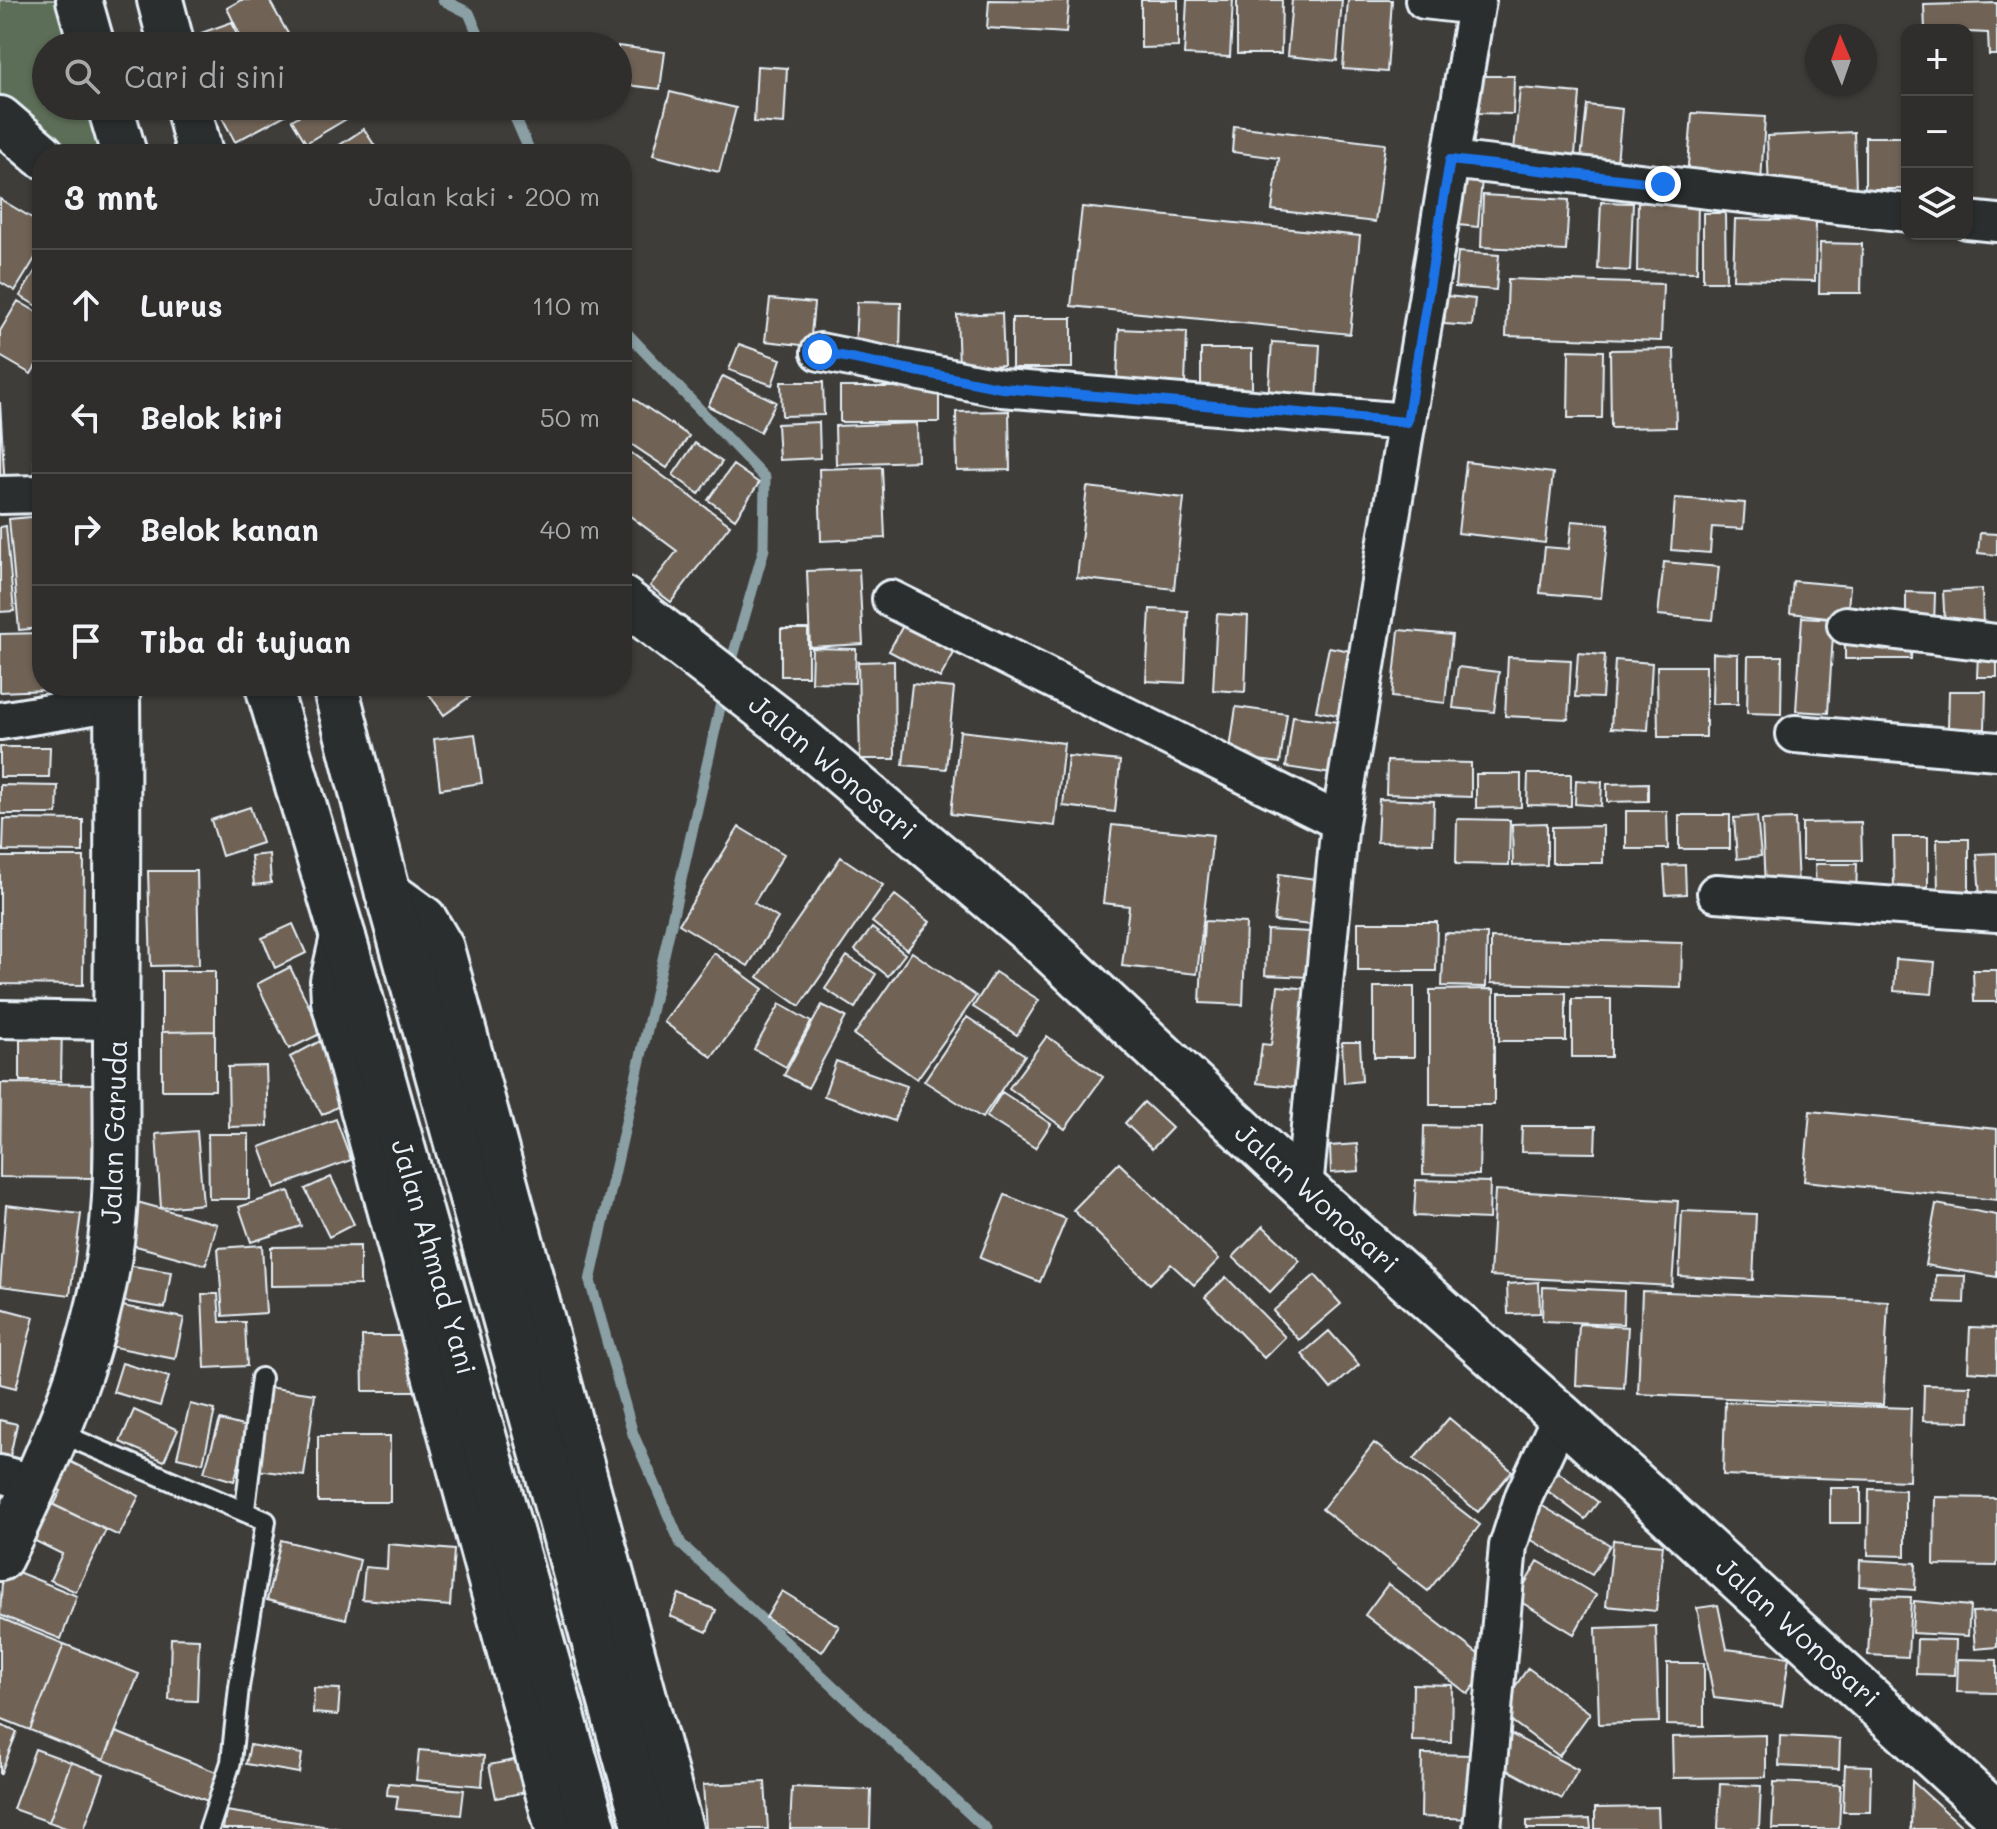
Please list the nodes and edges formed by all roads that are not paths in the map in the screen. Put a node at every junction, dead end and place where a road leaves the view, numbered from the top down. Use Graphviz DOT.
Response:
graph roads {
  1 [pos="79,0"];
  2 [pos="160,0"];
  3 [pos="1424,0"];
  4 [pos="1476,3"];
  5 [pos="88,32"];
  6 [pos="168,32"];
  7 [pos="0,119"];
  8 [pos="114,120"];
  9 [pos="192,120"];
  10 [pos="121,144"];
  11 [pos="198,144"];
  12 [pos="32,146"];
  13 [pos="1450,160"];
  14 [pos="1901,212"];
  15 [pos="1973,221"];
  16 [pos="1997,223"];
  17 [pos="820,352"];
  18 [pos="1407,422"];
  19 [pos="32,494"];
  20 [pos="0,495"];
  21 [pos="891,599"];
  22 [pos="638,612"];
  23 [pos="1846,625"];
  24 [pos="1997,643"];
  25 [pos="108,696"];
  26 [pos="117,696"];
  27 [pos="271,696"];
  28 [pos="337,696"];
  29 [pos="357,696"];
  30 [pos="0,721"];
  31 [pos="1795,734"];
  32 [pos="349,743"];
  33 [pos="1997,751"];
  34 [pos="1340,822"];
  35 [pos="388,893"];
  36 [pos="1716,893"];
  37 [pos="1997,913"];
  38 [pos="343,937"];
  39 [pos="0,1019"];
  40 [pos="116,1021"];
  41 [pos="1304,1188"];
  42 [pos="261,1378"];
  43 [pos="1561,1416"];
  44 [pos="56,1432"];
  45 [pos="18,1479"];
  46 [pos="245,1509"];
  47 [pos="0,1558"];
  48 [pos="1997,1815"];
  49 [pos="209,1829"];
  50 [pos="558,1829"];
  51 [pos="594,1829"];
  52 [pos="646,1829"];
  53 [pos="680,1829"];
  54 [pos="1482,1829"];
  1 -- 5 [label="main road"];
  2 -- 6 [label="main road"];
  3 -- 4 [label="street"];
  4 -- 13 [label="street"];
  7 -- 12 [label="main road"];
  8 -- 10 [label="main road"];
  9 -- 11 [label="main road"];
  13 -- 14 [label="street"];
  13 -- 18 [label="street"];
  15 -- 16 [label="street"];
  17 -- 18 [label="street"];
  18 -- 34 [label="street"];
  19 -- 20 [label="street"];
  21 -- 34 [label="street"];
  22 -- 41 [label="main road, Jalan Wonosari"];
  23 -- 24 [label="street"];
  25 -- 30 [label="street"];
  26 -- 40 [label="main road, Jalan Garuda"];
  27 -- 38 [label="main road, Jalan Ahmad Yani"];
  28 -- 32 [label="main road, Jalan Ahmad Yani"];
  29 -- 32 [label="main road"];
  31 -- 33 [label="street"];
  32 -- 35 [label="main road, Jalan Ahmad Yani"];
  34 -- 41 [label="street"];
  35 -- 52 [label="main road, Jalan Ahmad Yani"];
  35 -- 53 [label="main road"];
  36 -- 37 [label="street"];
  38 -- 50 [label="main road"];
  38 -- 51 [label="main road, Jalan Ahmad Yani"];
  39 -- 40 [label="street"];
  40 -- 44 [label="main road, Jalan Garuda"];
  41 -- 43 [label="main road, Jalan Wonosari"];
  42 -- 46 [label="lane"];
  43 -- 48 [label="main road, Jalan Wonosari"];
  43 -- 54 [label="street"];
  44 -- 45 [label="main road, Jalan Garuda"];
  44 -- 46 [label="lane"];
  45 -- 47 [label="main road, Jalan Garuda"];
  46 -- 49 [label="lane"];
}
